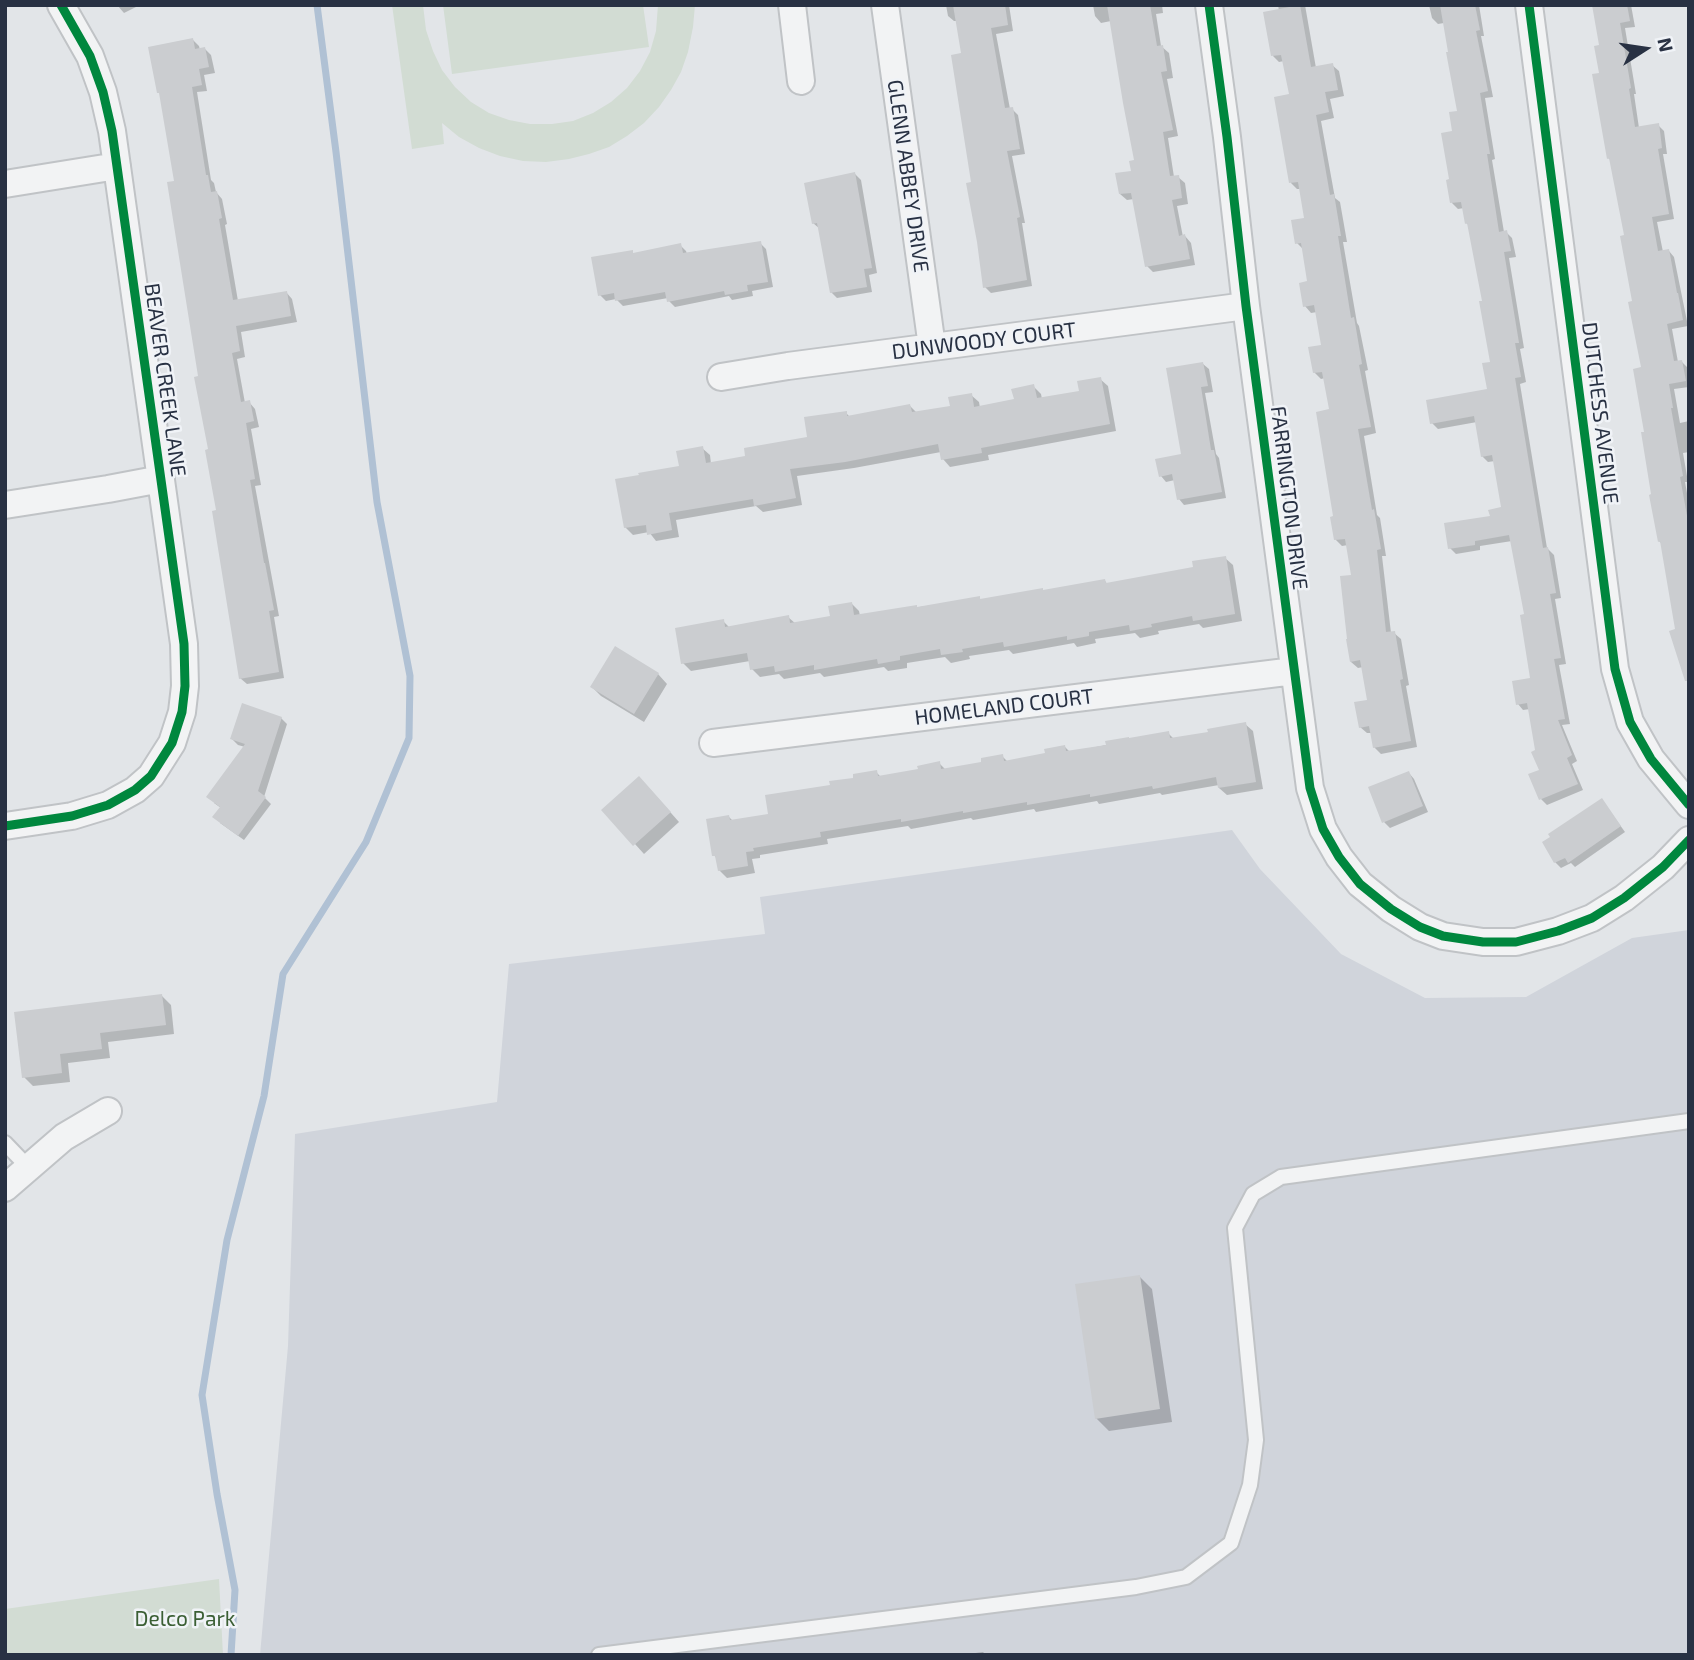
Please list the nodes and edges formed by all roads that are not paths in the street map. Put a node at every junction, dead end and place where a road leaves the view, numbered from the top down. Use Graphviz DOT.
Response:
graph roads {
  1 [pos="61,5"];
  2 [pos="792,5"];
  3 [pos="886,5"];
  4 [pos="1209,5"];
  5 [pos="1529,5"];
  6 [pos="801,81"];
  7 [pos="117,166"];
  8 [pos="5,184"];
  9 [pos="1247,306"];
  10 [pos="932,348"];
  11 [pos="721,377"];
  12 [pos="161,479"];
  13 [pos="5,505"];
  14 [pos="1294,671"];
  15 [pos="713,743"];
  16 [pos="1689,805"];
  17 [pos="5,825"];
  18 [pos="1689,840"];
  19 [pos="108,1111"];
  20 [pos="1689,1121"];
  21 [pos="5,1143"];
  22 [pos="28,1167"];
  23 [pos="5,1188"];
  24 [pos="599,1655"];
  1 -- 7 [label="street, BEAVER CREEK LANE"];
  2 -- 6 [label="street"];
  3 -- 10 [label="street, GLENN ABBEY DRIVE"];
  4 -- 9 [label="street, FARRINGTON DRIVE"];
  5 -- 16 [label="street, DUTCHESS AVENUE"];
  7 -- 8 [label="street"];
  7 -- 12 [label="street, BEAVER CREEK LANE"];
  9 -- 10 [label="street, DUNWOODY COURT"];
  9 -- 14 [label="street, FARRINGTON DRIVE"];
  10 -- 11 [label="street, DUNWOODY COURT"];
  12 -- 13 [label="street"];
  12 -- 17 [label="street, BEAVER CREEK LANE"];
  14 -- 15 [label="street, HOMELAND COURT"];
  14 -- 18 [label="street, FARRINGTON DRIVE"];
  19 -- 22 [label="street"];
  20 -- 24 [label="lane"];
  21 -- 22 [label="lane"];
  22 -- 23 [label="street"];
}
